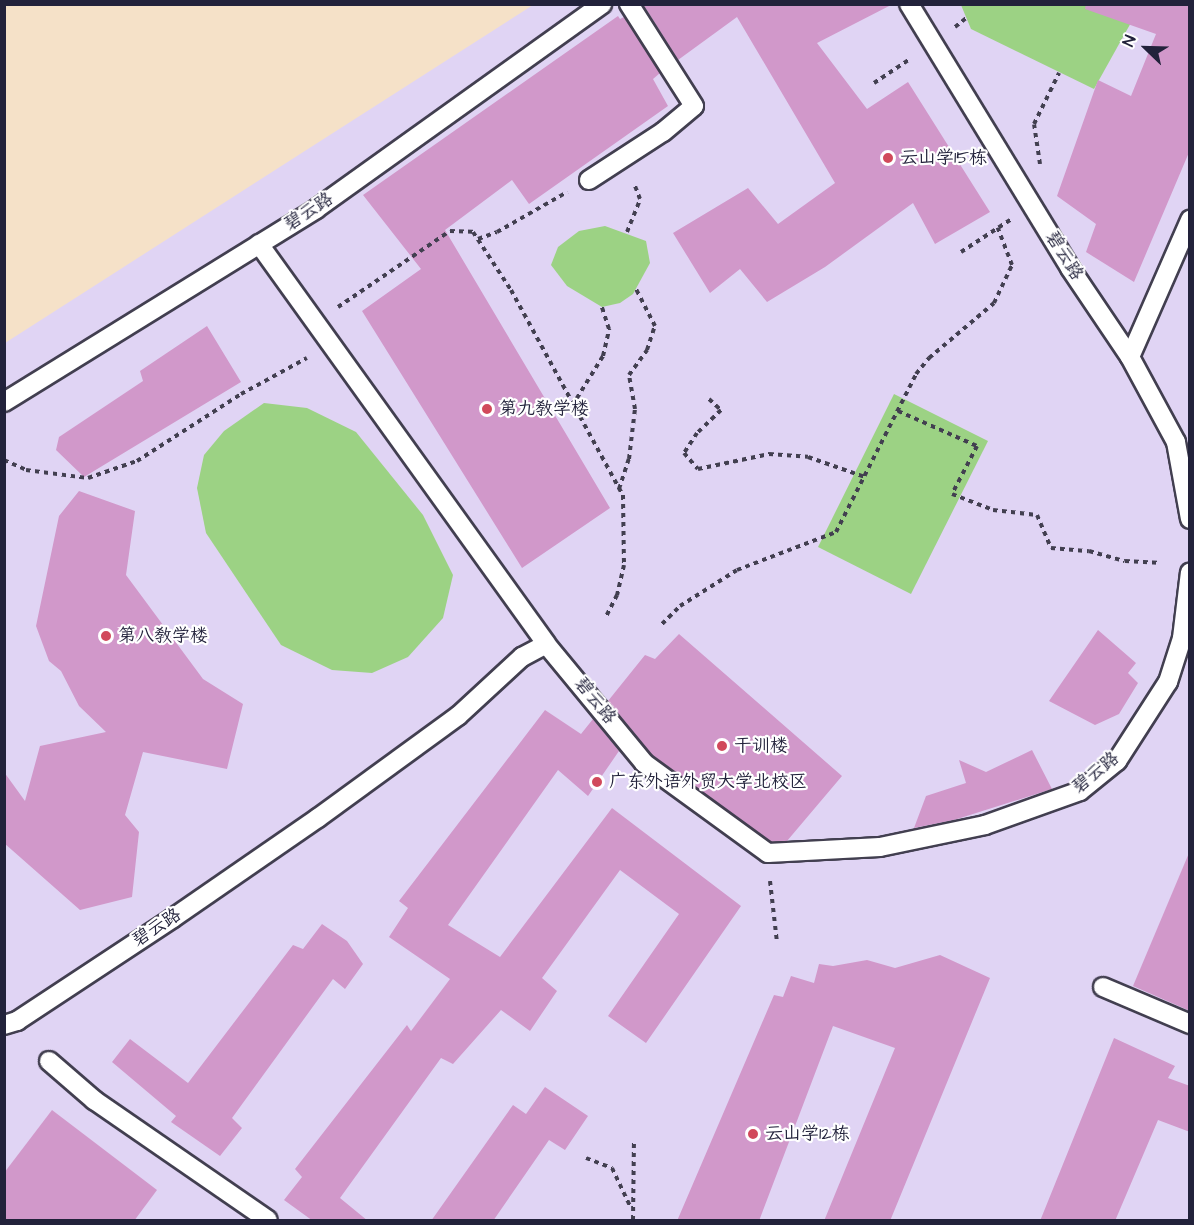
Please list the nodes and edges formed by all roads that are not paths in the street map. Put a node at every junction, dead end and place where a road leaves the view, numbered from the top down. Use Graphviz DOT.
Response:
graph roads {
  1 [pos="602,4"];
  2 [pos="629,4"];
  3 [pos="909,4"];
  4 [pos="589,180"];
  5 [pos="1190,220"];
  6 [pos="259,244"];
  7 [pos="1130,357"];
  8 [pos="4,402"];
  9 [pos="1190,519"];
  10 [pos="1190,572"];
  11 [pos="1186,640"];
  12 [pos="546,644"];
  13 [pos="1103,987"];
  14 [pos="1190,1024"];
  15 [pos="4,1025"];
  16 [pos="49,1061"];
  17 [pos="268,1221"];
  1 -- 6 [label="lane, 碧云路"];
  2 -- 4 [label="lane"];
  3 -- 7 [label="lane, 碧云路"];
  5 -- 7 [label="lane"];
  6 -- 8 [label="lane, 碧云路"];
  6 -- 12 [label="lane"];
  7 -- 9 [label="lane, 碧云路"];
  10 -- 11 [label="lane, 碧云路"];
  11 -- 12 [label="lane, 碧云路"];
  12 -- 15 [label="lane, 碧云路"];
  13 -- 14 [label="lane"];
  16 -- 17 [label="lane"];
}
